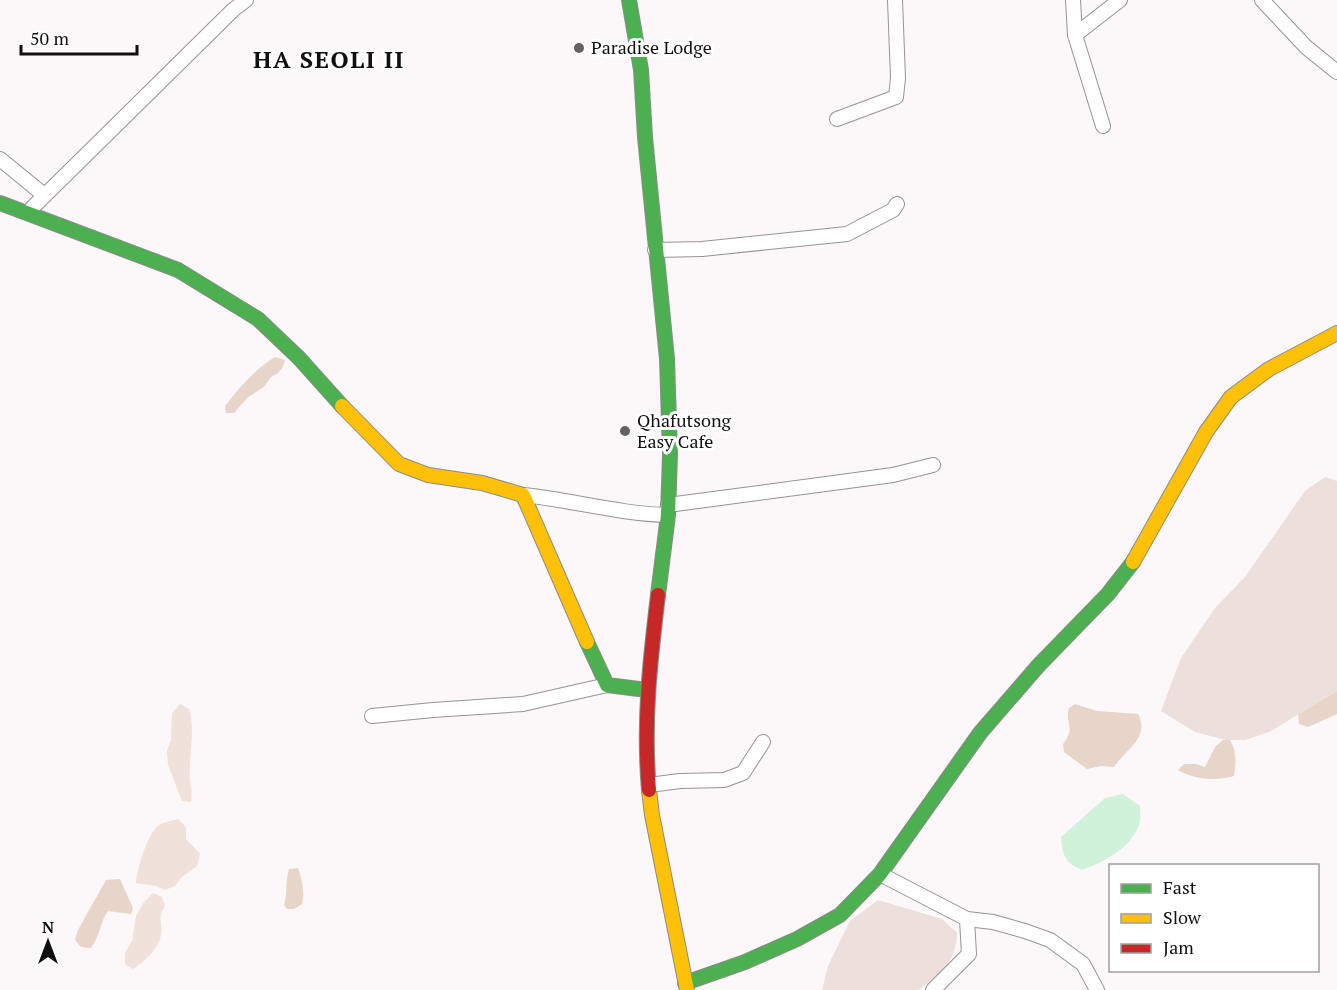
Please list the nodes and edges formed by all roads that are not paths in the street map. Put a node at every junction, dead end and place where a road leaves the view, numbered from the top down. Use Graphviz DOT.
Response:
graph roads {
  1 [pos="246,0"];
  2 [pos="629,0"];
  3 [pos="895,0"];
  4 [pos="1073,0"];
  5 [pos="1120,0"];
  6 [pos="1262,0"];
  7 [pos="228,5"];
  8 [pos="1075,35"];
  9 [pos="1337,72"];
  10 [pos="837,119"];
  11 [pos="1103,126"];
  12 [pos="0,159"];
  13 [pos="44,195"];
  14 [pos="0,203"];
  15 [pos="897,204"];
  16 [pos="28,212"];
  17 [pos="655,250"];
  18 [pos="1337,333"];
  19 [pos="933,465"];
  20 [pos="523,495"];
  21 [pos="668,510"];
  22 [pos="608,685"];
  23 [pos="647,690"];
  24 [pos="372,716"];
  25 [pos="763,742"];
  26 [pos="649,785"];
  27 [pos="880,874"];
  28 [pos="967,919"];
  29 [pos="686,986"];
  30 [pos="933,990"];
  31 [pos="1097,990"];
  1 -- 7 [label="street"];
  2 -- 17 [label="street"];
  3 -- 10 [label="street"];
  4 -- 8 [label="street"];
  5 -- 8 [label="street"];
  6 -- 9 [label="street"];
  7 -- 13 [label="street"];
  8 -- 11 [label="street"];
  12 -- 13 [label="street"];
  13 -- 16 [label="street"];
  14 -- 16 [label="street"];
  15 -- 17 [label="street"];
  16 -- 20 [label="street"];
  17 -- 21 [label="street"];
  18 -- 27 [label="street"];
  19 -- 21 [label="street"];
  20 -- 21 [label="street"];
  20 -- 22 [label="street"];
  21 -- 23 [label="street"];
  22 -- 23 [label="street"];
  22 -- 24 [label="street"];
  23 -- 26 [label="street"];
  25 -- 26 [label="street"];
  26 -- 29 [label="street"];
  27 -- 28 [label="street"];
  27 -- 29 [label="street"];
  28 -- 30 [label="street"];
  28 -- 31 [label="street"];
}
